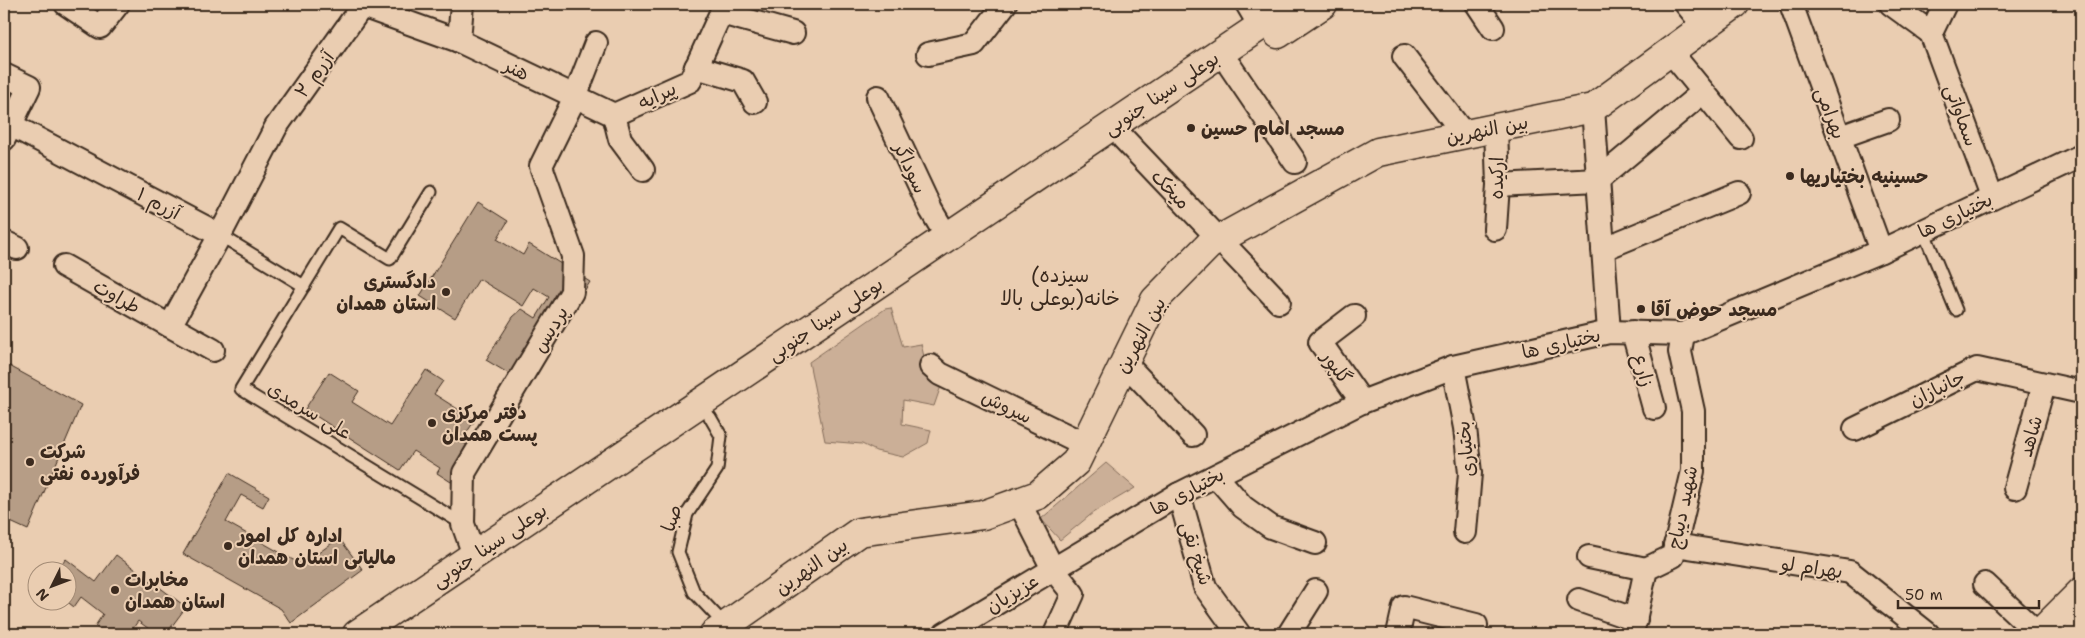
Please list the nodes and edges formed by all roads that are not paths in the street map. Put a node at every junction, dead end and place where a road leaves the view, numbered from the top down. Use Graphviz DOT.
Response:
graph roads {
  1 [pos="66,4"];
  2 [pos="118,4"];
  3 [pos="462,4"];
  4 [pos="1005,4"];
  5 [pos="1293,4"];
  6 [pos="1323,4"];
  7 [pos="1477,4"];
  8 [pos="1686,4"];
  9 [pos="1735,4"];
  10 [pos="1791,4"];
  11 [pos="1891,4"];
  12 [pos="1945,4"];
  13 [pos="723,8"];
  14 [pos="1253,15"];
  15 [pos="1704,26"];
  16 [pos="1493,28"];
  17 [pos="793,33"];
  18 [pos="1932,33"];
  19 [pos="459,41"];
  20 [pos="596,42"];
  21 [pos="1670,52"];
  22 [pos="928,54"];
  23 [pos="1404,56"];
  24 [pos="1230,66"];
  25 [pos="696,67"];
  26 [pos="4,75"];
  27 [pos="1703,92"];
  28 [pos="878,97"];
  29 [pos="575,98"];
  30 [pos="755,102"];
  31 [pos="1593,108"];
  32 [pos="614,115"];
  33 [pos="1888,120"];
  34 [pos="1496,128"];
  35 [pos="7,132"];
  36 [pos="1464,134"];
  37 [pos="1840,137"];
  38 [pos="1123,138"];
  39 [pos="1741,138"];
  40 [pos="2081,156"];
  41 [pos="1295,162"];
  42 [pos="643,170"];
  43 [pos="1598,180"];
  44 [pos="1498,185"];
  45 [pos="431,192"];
  46 [pos="1739,193"];
  47 [pos="1992,197"];
  48 [pos="1494,229"];
  49 [pos="1924,230"];
  50 [pos="220,235"];
  51 [pos="947,237"];
  52 [pos="1220,239"];
  53 [pos="1603,249"];
  54 [pos="1881,251"];
  55 [pos="64,266"];
  56 [pos="304,286"];
  57 [pos="1279,302"];
  58 [pos="1956,310"];
  59 [pos="1354,316"];
  60 [pos="170,326"];
  61 [pos="1609,332"];
  62 [pos="1633,332"];
  63 [pos="1683,334"];
  64 [pos="213,350"];
  65 [pos="1124,362"];
  66 [pos="931,366"];
  67 [pos="1453,367"];
  68 [pos="2044,384"];
  69 [pos="2081,392"];
  70 [pos="1362,402"];
  71 [pos="1654,408"];
  72 [pos="710,417"];
  73 [pos="1855,429"];
  74 [pos="1193,435"];
  75 [pos="1084,444"];
  76 [pos="1216,476"];
  77 [pos="2015,488"];
  78 [pos="1179,494"];
  79 [pos="1019,502"];
  80 [pos="463,524"];
  81 [pos="1465,532"];
  82 [pos="1315,543"];
  83 [pos="1675,545"];
  84 [pos="474,555"];
  85 [pos="1589,557"];
  86 [pos="1053,569"];
  87 [pos="1646,569"];
  88 [pos="1985,584"];
  89 [pos="1316,591"];
  90 [pos="2081,592"];
  91 [pos="1579,600"];
  92 [pos="1476,624"];
  93 [pos="1634,627"];
  94 [pos="720,630"];
  95 [pos="2081,631"];
  96 [pos="952,633"];
  97 [pos="357,634"];
  98 [pos="387,634"];
  99 [pos="1055,634"];
  100 [pos="1239,634"];
  101 [pos="1289,634"];
  102 [pos="1398,634"];
  103 [pos="1928,634"];
  104 [pos="2038,634"];
  105 [pos="2078,634"];
  1 -- 2 [label="street"];
  3 -- 19 [label="street"];
  4 -- 22 [label="street"];
  5 -- 14 [label="main road, بوعلی سینا جنوبی"];
  6 -- 24 [label="main road, بوعلی سینا جنوبی"];
  7 -- 16 [label="street"];
  8 -- 15 [label="street"];
  9 -- 15 [label="main road, بین النهرین"];
  10 -- 37 [label="street, بهرامی"];
  11 -- 18 [label="street"];
  12 -- 18 [label="street"];
  13 -- 17 [label="street"];
  13 -- 25 [label="street, پیرایه"];
  14 -- 51 [label="main road, بوعلی سینا جنوبی"];
  15 -- 21 [label="main road, بین النهرین"];
  18 -- 47 [label="street, سماواتی"];
  19 -- 29 [label="street, هنر"];
  19 -- 50 [label="street, آزرم ۲"];
  20 -- 29 [label="street, پردیس"];
  21 -- 27 [label="street"];
  21 -- 31 [label="main road, بین النهرین"];
  23 -- 36 [label="street"];
  24 -- 38 [label="main road, بوعلی سینا جنوبی"];
  24 -- 41 [label="street"];
  25 -- 30 [label="street"];
  25 -- 32 [label="street, پیرایه"];
  26 -- 35 [label="street"];
  27 -- 39 [label="street"];
  27 -- 43 [label="street"];
  28 -- 51 [label="street, سوداگر"];
  29 -- 32 [label="street, پیرایه"];
  29 -- 80 [label="street, پردیس"];
  31 -- 34 [label="main road, بین النهرین"];
  31 -- 43 [label="street"];
  32 -- 42 [label="street"];
  33 -- 37 [label="street"];
  34 -- 36 [label="main road, بین النهرین"];
  34 -- 44 [label="street, ارکیده"];
  35 -- 50 [label="street, آزرم ۱"];
  36 -- 52 [label="main road, بین النهرین"];
  37 -- 54 [label="street, بهرامی"];
  38 -- 52 [label="street, میخک"];
  38 -- 72 [label="main road, بوعلی سینا جنوبی"];
  40 -- 47 [label="street, بختیاری ها"];
  43 -- 44 [label="street"];
  43 -- 53 [label="street"];
  44 -- 48 [label="street, ارکیده"];
  45 -- 56 [label="lane"];
  46 -- 53 [label="street"];
  47 -- 49 [label="street, بختیاری ها"];
  49 -- 54 [label="street, بختیاری ها"];
  49 -- 58 [label="lane"];
  50 -- 56 [label="lane, آزرم ۱"];
  50 -- 60 [label="street"];
  51 -- 84 [label="main road, بوعلی سینا جنوبی"];
  52 -- 57 [label="street, میخک"];
  52 -- 65 [label="main road, بین النهرین"];
  53 -- 61 [label="street"];
  54 -- 63 [label="street, بختیاری ها"];
  55 -- 60 [label="street, طراوت"];
  56 -- 80 [label="lane, علی سرمدی"];
  59 -- 70 [label="street, گلپور"];
  60 -- 64 [label="street, طراوت"];
  61 -- 62 [label="street, بختیاری ها"];
  61 -- 67 [label="street, بختیاری ها"];
  62 -- 63 [label="street, بختیاری ها"];
  62 -- 71 [label="street, زارع"];
  63 -- 83 [label="street, شهید دیباج"];
  65 -- 74 [label="street"];
  65 -- 75 [label="main road, بین النهرین"];
  66 -- 75 [label="street, سروش"];
  67 -- 70 [label="street, بختیاری ها"];
  67 -- 81 [label="street, بختیاری"];
  68 -- 69 [label="street, جانبازان"];
  68 -- 73 [label="street, جانبازان"];
  68 -- 77 [label="street, شاهد"];
  70 -- 76 [label="street, بختیاری ها"];
  72 -- 94 [label="lane, صبا"];
  72 -- 98 [label="main road, بوعلی سینا جنوبی"];
  75 -- 79 [label="main road, بین النهرین"];
  76 -- 78 [label="street, بختیاری ها"];
  76 -- 82 [label="street"];
  78 -- 86 [label="street, بختیاری ها"];
  78 -- 100 [label="street, شیخ نقی"];
  79 -- 86 [label="street"];
  79 -- 94 [label="main road, بین النهرین"];
  80 -- 84 [label="street, پردیس"];
  83 -- 87 [label="street, شهید دیباج"];
  83 -- 103 [label="street, بهرام لو"];
  84 -- 97 [label="main road, بوعلی سینا جنوبی"];
  85 -- 87 [label="street"];
  86 -- 96 [label="street, عزیزیان"];
  86 -- 99 [label="street"];
  87 -- 93 [label="street"];
  88 -- 104 [label="street"];
  89 -- 101 [label="street"];
  90 -- 104 [label="main road"];
  91 -- 93 [label="street"];
  92 -- 102 [label="street"];
  95 -- 105 [label="main road"];
}
